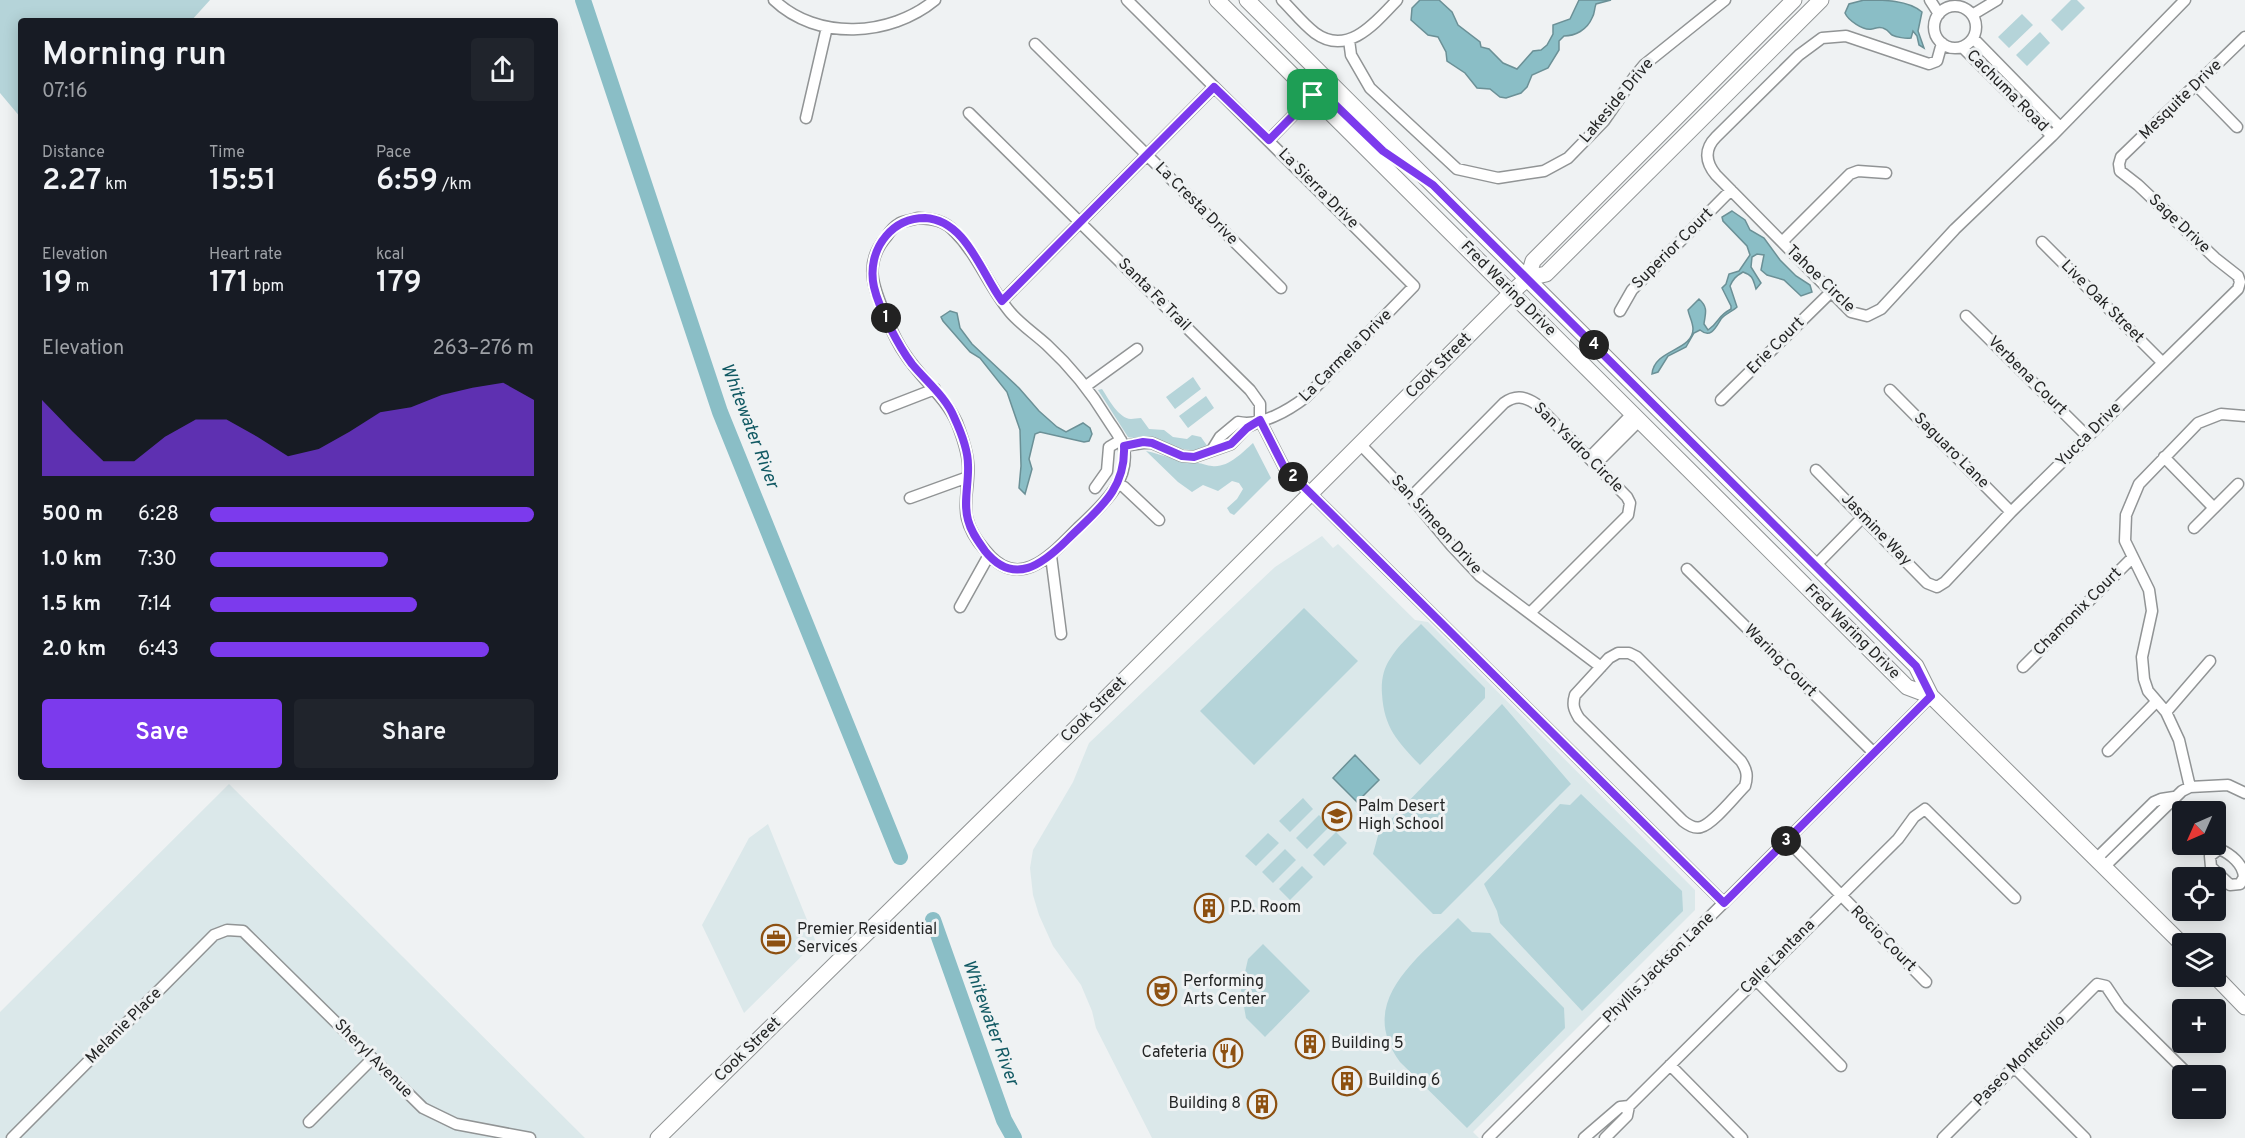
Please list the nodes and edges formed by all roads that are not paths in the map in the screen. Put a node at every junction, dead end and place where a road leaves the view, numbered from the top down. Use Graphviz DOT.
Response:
graph roads {
  1 [pos="774,0"];
  2 [pos="935,0"];
  3 [pos="1127,0"];
  4 [pos="1217,0"];
  5 [pos="1247,0"];
  6 [pos="1282,0"];
  7 [pos="1397,0"];
  8 [pos="1725,0"];
  9 [pos="1794,0"];
  10 [pos="1821,0"];
  11 [pos="1930,0"];
  12 [pos="1997,0"];
  13 [pos="2184,0"];
  14 [pos="1947,4"];
  15 [pos="1939,14"];
  16 [pos="1972,15"];
  17 [pos="827,27"];
  18 [pos="2245,37"];
  19 [pos="1973,38"];
  20 [pos="1349,39"];
  21 [pos="1035,44"];
  22 [pos="1942,44"];
  23 [pos="1962,47"];
  24 [pos="2197,86"];
  25 [pos="1214,87"];
  26 [pos="1313,95"];
  27 [pos="969,113"];
  28 [pos="806,117"];
  29 [pos="2060,127"];
  30 [pos="2237,127"];
  31 [pos="2052,136"];
  32 [pos="1269,140"];
  33 [pos="1146,154"];
  34 [pos="2119,164"];
  35 [pos="1886,173"];
  36 [pos="1433,185"];
  37 [pos="1731,190"];
  38 [pos="1081,222"];
  39 [pos="1782,242"];
  40 [pos="2042,242"];
  41 [pos="1407,278"];
  42 [pos="1528,278"];
  43 [pos="2240,282"];
  44 [pos="1281,288"];
  45 [pos="1512,292"];
  46 [pos="1831,292"];
  47 [pos="1002,301"];
  48 [pos="1620,311"];
  49 [pos="1966,316"];
  50 [pos="1137,349"];
  51 [pos="2162,362"];
  52 [pos="1086,386"];
  53 [pos="935,389"];
  54 [pos="1890,390"];
  55 [pos="1721,400"];
  56 [pos="886,408"];
  57 [pos="1637,416"];
  58 [pos="2245,416"];
  59 [pos="1260,420"];
  60 [pos="2087,436"];
  61 [pos="1122,443"];
  62 [pos="1361,445"];
  63 [pos="1212,450"];
  64 [pos="2164,457"];
  65 [pos="1593,460"];
  66 [pos="1713,465"];
  67 [pos="1816,470"];
  68 [pos="968,477"];
  69 [pos="1118,484"];
  70 [pos="2238,484"];
  71 [pos="1095,488"];
  72 [pos="1310,495"];
  73 [pos="1716,496"];
  74 [pos="910,498"];
  75 [pos="1412,498"];
  76 [pos="2214,508"];
  77 [pos="2011,512"];
  78 [pos="1864,516"];
  79 [pos="1159,520"];
  80 [pos="2194,528"];
  81 [pos="989,555"];
  82 [pos="1051,556"];
  83 [pos="2132,558"];
  84 [pos="1816,565"];
  85 [pos="1687,569"];
  86 [pos="1937,587"];
  87 [pos="960,607"];
  88 [pos="1530,613"];
  89 [pos="1061,634"];
  90 [pos="2210,661"];
  91 [pos="1601,667"];
  92 [pos="2023,667"];
  93 [pos="1931,696"];
  94 [pos="2156,702"];
  95 [pos="2166,712"];
  96 [pos="2108,751"];
  97 [pos="1874,753"];
  98 [pos="2190,787"];
  99 [pos="2245,793"];
  100 [pos="1786,840"];
  101 [pos="2101,862"];
  102 [pos="1840,896"];
  103 [pos="2015,897"];
  104 [pos="1724,903"];
  105 [pos="243,931"];
  106 [pos="2172,934"];
  107 [pos="1755,979"];
  108 [pos="1926,982"];
  109 [pos="2226,987"];
  110 [pos="2245,1007"];
  111 [pos="372,1059"];
  112 [pos="1670,1065"];
  113 [pos="2179,1065"];
  114 [pos="1841,1066"];
  115 [pos="2014,1067"];
  116 [pos="1629,1106"];
  117 [pos="309,1122"];
  118 [pos="12,1138"];
  119 [pos="530,1138"];
  120 [pos="658,1138"];
  121 [pos="1488,1138"];
  122 [pos="1584,1138"];
  123 [pos="1605,1138"];
  124 [pos="1742,1138"];
  125 [pos="1943,1138"];
  126 [pos="2085,1138"];
  1 -- 17 [label="street"];
  2 -- 17 [label="street"];
  3 -- 25 [label="street, La Sierra Drive"];
  4 -- 26 [label="main road, Fred Waring Drive"];
  5 -- 36 [label="main road, Fred Waring Drive"];
  6 -- 20 [label="street"];
  7 -- 20 [label="street"];
  8 -- 20 [label="street, Lakeside Drive"];
  9 -- 42 [label="main road, Cook Street"];
  10 -- 42 [label="main road, Cook Street"];
  11 -- 15 [label="street"];
  12 -- 16 [label="street"];
  13 -- 29 [label="street, Tahoe Circle"];
  14 -- 15 [label="street"];
  14 -- 16 [label="street"];
  15 -- 22 [label="street"];
  16 -- 19 [label="street"];
  17 -- 28 [label="street"];
  18 -- 24 [label="street, Mesquite Drive"];
  19 -- 23 [label="street"];
  19 -- 29 [label="street, Cachuma Road"];
  21 -- 33 [label="street, La Cresta Drive"];
  22 -- 23 [label="street"];
  22 -- 37 [label="street, Tahoe Circle"];
  23 -- 31 [label="street, Cachuma Road"];
  24 -- 30 [label="street"];
  24 -- 34 [label="street, Mesquite Drive"];
  25 -- 32 [label="street, La Sierra Drive"];
  25 -- 33 [label="street"];
  26 -- 32 [label="street"];
  26 -- 36 [label="main road"];
  26 -- 45 [label="main road, Fred Waring Drive"];
  27 -- 38 [label="street, Santa Fe Trail"];
  29 -- 31 [label="street, Tahoe Circle"];
  31 -- 46 [label="street, Tahoe Circle"];
  32 -- 41 [label="street, La Sierra Drive"];
  33 -- 38 [label="street"];
  33 -- 44 [label="street, La Cresta Drive"];
  34 -- 43 [label="street, Sage Drive"];
  35 -- 39 [label="street"];
  36 -- 42 [label="main road, Fred Waring Drive"];
  37 -- 39 [label="street, Tahoe Circle"];
  37 -- 48 [label="street, Superior Court"];
  38 -- 47 [label="street"];
  38 -- 59 [label="street, Santa Fe Trail"];
  39 -- 46 [label="street, Tahoe Circle"];
  40 -- 51 [label="street, Live Oak Street"];
  41 -- 59 [label="street, La Carmela Drive"];
  42 -- 45 [label="main road, Cook Street"];
  42 -- 66 [label="main road, Fred Waring Drive"];
  43 -- 51 [label="street, Yucca Drive"];
  45 -- 57 [label="main road, Fred Waring Drive"];
  45 -- 62 [label="main road, Cook Street"];
  46 -- 55 [label="street, Erie Court"];
  47 -- 52 [label="street"];
  47 -- 53 [label="street"];
  49 -- 60 [label="street, Verbena Court"];
  50 -- 52 [label="street"];
  51 -- 60 [label="street, Yucca Drive"];
  52 -- 61 [label="street"];
  53 -- 56 [label="street"];
  53 -- 68 [label="street"];
  54 -- 77 [label="street, Saguaro Lane"];
  57 -- 65 [label="street"];
  57 -- 66 [label="main road"];
  57 -- 73 [label="main road, Fred Waring Drive"];
  58 -- 64 [label="street"];
  59 -- 63 [label="street, La Carmela Drive"];
  59 -- 63 [label="street, La Carmela Drive"];
  59 -- 72 [label="street, Santa Fe Trail"];
  60 -- 77 [label="street, Yucca Drive"];
  61 -- 63 [label="street, La Carmela Drive"];
  61 -- 69 [label="street"];
  61 -- 71 [label="street"];
  62 -- 72 [label="main road, Cook Street"];
  62 -- 75 [label="street, San Simeon Drive"];
  64 -- 76 [label="street"];
  64 -- 83 [label="street"];
  65 -- 75 [label="street, San Ysidro Circle"];
  65 -- 88 [label="street, San Ysidro Circle"];
  66 -- 84 [label="main road, Fred Waring Drive"];
  67 -- 78 [label="street, Jasmine Way"];
  68 -- 74 [label="street"];
  68 -- 81 [label="street"];
  69 -- 79 [label="street"];
  69 -- 82 [label="street"];
  70 -- 76 [label="street"];
  72 -- 104 [label="street, Santa Fe Trail"];
  72 -- 120 [label="main road, Cook Street"];
  73 -- 84 [label="main road"];
  73 -- 93 [label="main road, Fred Waring Drive"];
  75 -- 88 [label="street, San Simeon Drive"];
  76 -- 80 [label="street"];
  77 -- 86 [label="street, Yucca Drive"];
  78 -- 84 [label="street"];
  78 -- 86 [label="street, Jasmine Way"];
  81 -- 82 [label="street"];
  81 -- 87 [label="street"];
  82 -- 89 [label="street"];
  83 -- 92 [label="street, Chamonix Court"];
  83 -- 94 [label="street"];
  84 -- 93 [label="main road, Fred Waring Drive"];
  85 -- 97 [label="street, Waring Court"];
  88 -- 91 [label="street, San Simeon Drive"];
  90 -- 95 [label="street"];
  91 -- 91 [label="street"];
  93 -- 97 [label="street, Phyllis Jackson Lane"];
  93 -- 101 [label="main road, Fred Waring Drive"];
  94 -- 95 [label="street"];
  94 -- 96 [label="street"];
  95 -- 98 [label="street"];
  97 -- 100 [label="street, Phyllis Jackson Lane"];
  98 -- 99 [label="street"];
  98 -- 101 [label="street"];
  100 -- 102 [label="street, Rocio Court"];
  100 -- 104 [label="street, Phyllis Jackson Lane"];
  101 -- 106 [label="main road, Fred Waring Drive"];
  102 -- 103 [label="street, Calle Lantana"];
  102 -- 107 [label="street, Calle Lantana"];
  102 -- 108 [label="street, Rocio Court"];
  104 -- 121 [label="street, Phyllis Jackson Lane"];
  105 -- 111 [label="street, Sheryl Avenue"];
  105 -- 118 [label="street, Melanie Place"];
  107 -- 112 [label="street, Calle Lantana"];
  107 -- 114 [label="street"];
  109 -- 110 [label="main road"];
  111 -- 117 [label="street"];
  111 -- 119 [label="street, Sheryl Avenue"];
  112 -- 116 [label="street, Calle Lantana"];
  112 -- 124 [label="street"];
  113 -- 115 [label="street, Paseo Montecillo"];
  115 -- 125 [label="street, Paseo Montecillo"];
  115 -- 126 [label="street"];
  116 -- 122 [label="street, Calle Lantana"];
  116 -- 123 [label="street, Calle Lantana"];
}
